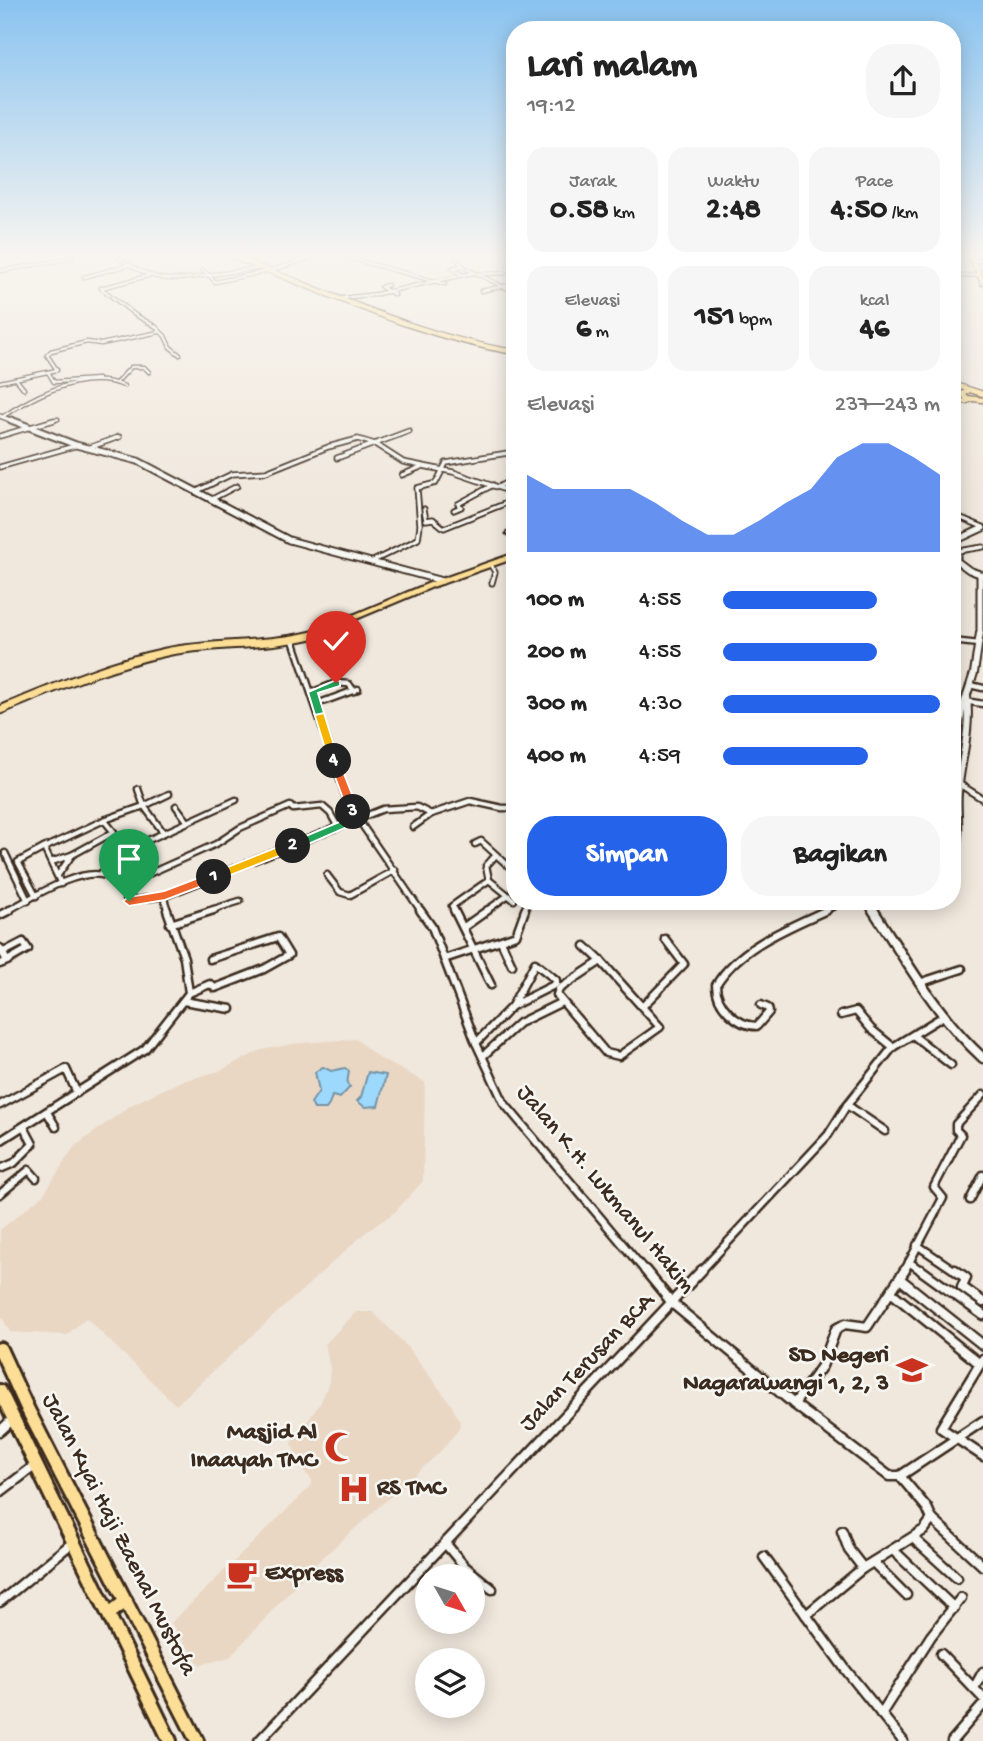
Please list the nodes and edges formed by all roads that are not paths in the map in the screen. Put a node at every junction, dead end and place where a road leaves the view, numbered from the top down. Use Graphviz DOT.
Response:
graph roads {
  1 [pos="124,339"];
  2 [pos="166,339"];
  3 [pos="453,339"];
  4 [pos="506,350"];
  5 [pos="180,355"];
  6 [pos="48,372"];
  7 [pos="149,372"];
  8 [pos="16,379"];
  9 [pos="104,380"];
  10 [pos="0,382"];
  11 [pos="117,382"];
  12 [pos="124,386"];
  13 [pos="24,389"];
  14 [pos="961,392"];
  15 [pos="983,392"];
  16 [pos="966,396"];
  17 [pos="961,399"];
  18 [pos="982,401"];
  19 [pos="2,417"];
  20 [pos="58,418"];
  21 [pos="26,426"];
  22 [pos="409,430"];
  23 [pos="0,436"];
  24 [pos="119,437"];
  25 [pos="375,444"];
  26 [pos="78,445"];
  27 [pos="328,447"];
  28 [pos="88,448"];
  29 [pos="506,453"];
  30 [pos="343,455"];
  31 [pos="337,458"];
  32 [pos="424,466"];
  33 [pos="0,467"];
  34 [pos="443,470"];
  35 [pos="402,475"];
  36 [pos="506,482"];
  37 [pos="237,485"];
  38 [pos="495,486"];
  39 [pos="506,490"];
  40 [pos="195,492"];
  41 [pos="210,500"];
  42 [pos="506,503"];
  43 [pos="454,510"];
  44 [pos="422,512"];
  45 [pos="961,518"];
  46 [pos="983,527"];
  47 [pos="961,538"];
  48 [pos="983,547"];
  49 [pos="961,554"];
  50 [pos="506,559"];
  51 [pos="961,560"];
  52 [pos="368,564"];
  53 [pos="489,564"];
  54 [pos="982,574"];
  55 [pos="442,581"];
  56 [pos="492,583"];
  57 [pos="983,591"];
  58 [pos="982,616"];
  59 [pos="293,640"];
  60 [pos="961,643"];
  61 [pos="980,647"];
  62 [pos="970,685"];
  63 [pos="983,688"];
  64 [pos="313,692"];
  65 [pos="967,700"];
  66 [pos="317,704"];
  67 [pos="983,704"];
  68 [pos="0,710"];
  69 [pos="961,730"];
  70 [pos="961,774"];
  71 [pos="961,786"];
  72 [pos="138,789"];
  73 [pos="170,794"];
  74 [pos="983,799"];
  75 [pos="236,800"];
  76 [pos="144,806"];
  77 [pos="176,806"];
  78 [pos="506,809"];
  79 [pos="431,814"];
  80 [pos="358,818"];
  81 [pos="104,820"];
  82 [pos="188,822"];
  83 [pos="338,827"];
  84 [pos="413,827"];
  85 [pos="163,832"];
  86 [pos="490,835"];
  87 [pos="44,848"];
  88 [pos="5,853"];
  89 [pos="72,855"];
  90 [pos="496,855"];
  91 [pos="51,862"];
  92 [pos="506,864"];
  93 [pos="395,870"];
  94 [pos="101,873"];
  95 [pos="58,875"];
  96 [pos="327,875"];
  97 [pos="489,880"];
  98 [pos="61,884"];
  99 [pos="119,887"];
  100 [pos="506,894"];
  101 [pos="37,896"];
  102 [pos="163,896"];
  103 [pos="506,897"];
  104 [pos="28,901"];
  105 [pos="240,901"];
  106 [pos="525,910"];
  107 [pos="827,910"];
  108 [pos="874,910"];
  109 [pos="0,915"];
  110 [pos="170,924"];
  111 [pos="464,927"];
  112 [pos="666,939"];
  113 [pos="501,942"];
  114 [pos="585,946"];
  115 [pos="1,950"];
  116 [pos="474,950"];
  117 [pos="210,959"];
  118 [pos="444,959"];
  119 [pos="7,961"];
  120 [pos="601,961"];
  121 [pos="0,964"];
  122 [pos="512,965"];
  123 [pos="962,969"];
  124 [pos="922,982"];
  125 [pos="491,985"];
  126 [pos="521,988"];
  127 [pos="189,993"];
  128 [pos="530,996"];
  129 [pos="183,1001"];
  130 [pos="562,1002"];
  131 [pos="761,1005"];
  132 [pos="512,1006"];
  133 [pos="643,1006"];
  134 [pos="231,1009"];
  135 [pos="841,1015"];
  136 [pos="945,1016"];
  137 [pos="914,1036"];
  138 [pos="477,1043"];
  139 [pos="893,1047"];
  140 [pos="483,1055"];
  141 [pos="983,1058"];
  142 [pos="951,1065"];
  143 [pos="77,1093"];
  144 [pos="983,1094"];
  145 [pos="0,1105"];
  146 [pos="847,1105"];
  147 [pos="47,1112"];
  148 [pos="23,1127"];
  149 [pos="56,1127"];
  150 [pos="885,1131"];
  151 [pos="0,1141"];
  152 [pos="20,1159"];
  153 [pos="0,1169"];
  154 [pos="29,1170"];
  155 [pos="983,1175"];
  156 [pos="36,1178"];
  157 [pos="0,1194"];
  158 [pos="970,1200"];
  159 [pos="918,1245"];
  160 [pos="909,1262"];
  161 [pos="900,1279"];
  162 [pos="892,1293"];
  163 [pos="983,1302"];
  164 [pos="673,1304"];
  165 [pos="983,1315"];
  166 [pos="983,1345"];
  167 [pos="0,1349"];
  168 [pos="981,1362"];
  169 [pos="3,1366"];
  170 [pos="0,1391"];
  171 [pos="794,1404"];
  172 [pos="14,1418"];
  173 [pos="983,1421"];
  174 [pos="0,1431"];
  175 [pos="956,1438"];
  176 [pos="983,1456"];
  177 [pos="37,1464"];
  178 [pos="900,1476"];
  179 [pos="0,1492"];
  180 [pos="82,1514"];
  181 [pos="932,1519"];
  182 [pos="67,1526"];
  183 [pos="842,1531"];
  184 [pos="913,1538"];
  185 [pos="74,1541"];
  186 [pos="445,1543"];
  187 [pos="893,1550"];
  188 [pos="764,1557"];
  189 [pos="873,1562"];
  190 [pos="983,1566"];
  191 [pos="863,1568"];
  192 [pos="957,1578"];
  193 [pos="492,1589"];
  194 [pos="906,1595"];
  195 [pos="961,1598"];
  196 [pos="126,1601"];
  197 [pos="0,1602"];
  198 [pos="954,1608"];
  199 [pos="110,1614"];
  200 [pos="806,1615"];
  201 [pos="942,1654"];
  202 [pos="983,1672"];
  203 [pos="974,1688"];
  204 [pos="983,1698"];
  205 [pos="983,1705"];
  206 [pos="881,1714"];
  207 [pos="170,1741"];
  208 [pos="197,1741"];
  209 [pos="259,1741"];
  210 [pos="903,1741"];
  211 [pos="952,1741"];
  1 -- 6 [label="street"];
  2 -- 5 [label="street"];
  3 -- 4 [label="main road"];
  6 -- 8 [label="street"];
  6 -- 9 [label="street"];
  7 -- 11 [label="street"];
  8 -- 10 [label="street"];
  8 -- 13 [label="street"];
  9 -- 11 [label="street"];
  9 -- 19 [label="street"];
  11 -- 12 [label="street"];
  14 -- 16 [label="main road"];
  15 -- 16 [label="main road"];
  16 -- 17 [label="main road"];
  16 -- 18 [label="main road"];
  19 -- 21 [label="street"];
  20 -- 21 [label="street"];
  21 -- 23 [label="street"];
  21 -- 26 [label="street"];
  22 -- 25 [label="street"];
  24 -- 28 [label="street"];
  25 -- 27 [label="street"];
  25 -- 30 [label="street"];
  25 -- 32 [label="street"];
  26 -- 28 [label="street"];
  26 -- 33 [label="street"];
  27 -- 30 [label="street"];
  27 -- 40 [label="street"];
  28 -- 40 [label="street"];
  29 -- 34 [label="street"];
  30 -- 31 [label="street"];
  32 -- 34 [label="street"];
  32 -- 35 [label="street"];
  34 -- 38 [label="street"];
  34 -- 44 [label="street"];
  36 -- 38 [label="street"];
  37 -- 41 [label="street"];
  38 -- 39 [label="street"];
  38 -- 43 [label="street"];
  40 -- 41 [label="street"];
  41 -- 52 [label="street"];
  42 -- 44 [label="street"];
  44 -- 52 [label="street"];
  45 -- 46 [label="street"];
  46 -- 47 [label="street"];
  48 -- 49 [label="street"];
  50 -- 53 [label="main road"];
  51 -- 54 [label="street"];
  52 -- 55 [label="street"];
  53 -- 55 [label="main road"];
  53 -- 56 [label="street"];
  54 -- 57 [label="street"];
  55 -- 59 [label="main road"];
  57 -- 58 [label="street"];
  58 -- 61 [label="street"];
  59 -- 64 [label="street"];
  59 -- 68 [label="main road"];
  60 -- 61 [label="street"];
  61 -- 62 [label="street"];
  62 -- 63 [label="street"];
  62 -- 65 [label="street"];
  64 -- 66 [label="street"];
  64 -- 66 [label="street"];
  65 -- 67 [label="street"];
  65 -- 69 [label="street"];
  65 -- 70 [label="street"];
  66 -- 80 [label="street"];
  71 -- 74 [label="street"];
  72 -- 76 [label="street"];
  73 -- 76 [label="street"];
  75 -- 82 [label="street"];
  76 -- 81 [label="street"];
  76 -- 85 [label="street"];
  77 -- 82 [label="street"];
  78 -- 79 [label="street"];
  79 -- 80 [label="street"];
  79 -- 84 [label="street"];
  80 -- 83 [label="street"];
  80 -- 93 [label="street, Jalan K.H. Lukmanul Hakim"];
  81 -- 87 [label="street"];
  81 -- 89 [label="street"];
  82 -- 85 [label="street"];
  83 -- 99 [label="street"];
  83 -- 102 [label="street"];
  85 -- 94 [label="street"];
  86 -- 90 [label="street"];
  87 -- 91 [label="street"];
  87 -- 101 [label="street"];
  88 -- 104 [label="street"];
  89 -- 91 [label="street"];
  89 -- 95 [label="street"];
  90 -- 92 [label="street"];
  90 -- 97 [label="street"];
  91 -- 95 [label="street"];
  93 -- 96 [label="street"];
  93 -- 118 [label="street, Jalan K.H. Lukmanul Hakim"];
  94 -- 98 [label="street"];
  94 -- 99 [label="street"];
  95 -- 98 [label="street"];
  97 -- 100 [label="street"];
  97 -- 111 [label="street"];
  98 -- 101 [label="street"];
  99 -- 102 [label="street"];
  101 -- 104 [label="street"];
  102 -- 110 [label="street"];
  103 -- 111 [label="street"];
  104 -- 109 [label="street"];
  105 -- 110 [label="street"];
  106 -- 113 [label="street"];
  107 -- 131 [label="street"];
  108 -- 124 [label="street"];
  110 -- 127 [label="street"];
  111 -- 116 [label="street"];
  112 -- 133 [label="street"];
  113 -- 116 [label="street"];
  113 -- 122 [label="street"];
  114 -- 120 [label="street"];
  115 -- 119 [label="street"];
  115 -- 119 [label="street"];
  116 -- 118 [label="street"];
  116 -- 125 [label="street"];
  117 -- 127 [label="street"];
  118 -- 138 [label="street, Jalan K.H. Lukmanul Hakim"];
  119 -- 121 [label="street"];
  120 -- 130 [label="street"];
  120 -- 133 [label="street"];
  123 -- 124 [label="street"];
  124 -- 136 [label="street"];
  126 -- 128 [label="street"];
  126 -- 128 [label="street"];
  126 -- 132 [label="street"];
  127 -- 129 [label="street"];
  128 -- 132 [label="street"];
  129 -- 134 [label="street"];
  129 -- 143 [label="street"];
  130 -- 133 [label="street"];
  130 -- 140 [label="street"];
  132 -- 138 [label="street"];
  135 -- 139 [label="street"];
  136 -- 137 [label="street, Jalan Terusan BCA"];
  136 -- 141 [label="street"];
  137 -- 139 [label="street, Jalan Terusan BCA"];
  137 -- 142 [label="street"];
  138 -- 140 [label="street, Jalan K.H. Lukmanul Hakim"];
  139 -- 146 [label="street, Jalan Terusan BCA"];
  140 -- 164 [label="street, Jalan K.H. Lukmanul Hakim"];
  143 -- 145 [label="street"];
  143 -- 147 [label="street"];
  144 -- 159 [label="street"];
  146 -- 150 [label="street"];
  146 -- 164 [label="street, Jalan Terusan BCA"];
  147 -- 148 [label="street"];
  147 -- 149 [label="street"];
  148 -- 151 [label="street"];
  148 -- 152 [label="street"];
  152 -- 153 [label="street"];
  152 -- 154 [label="street"];
  154 -- 156 [label="street"];
  154 -- 157 [label="street"];
  155 -- 158 [label="street"];
  159 -- 160 [label="street"];
  159 -- 163 [label="street"];
  160 -- 161 [label="street"];
  160 -- 165 [label="street"];
  161 -- 162 [label="street"];
  161 -- 166 [label="street"];
  162 -- 168 [label="street"];
  162 -- 171 [label="street"];
  164 -- 171 [label="street, Jalan K.H. Lukmanul Hakim"];
  164 -- 186 [label="street, Jalan Terusan BCA"];
  167 -- 169 [label="main road, Jalan Kyai Haji Zaenal Mustofa"];
  168 -- 175 [label="street"];
  169 -- 180 [label="main road, Jalan Kyai Haji Zaenal Mustofa"];
  170 -- 172 [label="main road, Jalan Kyai Haji Zaenal Mustofa"];
  171 -- 178 [label="street, Jalan K.H. Lukmanul Hakim"];
  172 -- 174 [label="street"];
  172 -- 177 [label="main road, Jalan Kyai Haji Zaenal Mustofa"];
  173 -- 175 [label="street"];
  175 -- 176 [label="street"];
  175 -- 178 [label="street"];
  177 -- 179 [label="street"];
  177 -- 182 [label="main road, Jalan Kyai Haji Zaenal Mustofa"];
  178 -- 181 [label="street"];
  180 -- 182 [label="main road"];
  180 -- 196 [label="main road, Jalan Kyai Haji Zaenal Mustofa"];
  181 -- 184 [label="street"];
  181 -- 190 [label="street"];
  182 -- 185 [label="main road, Jalan Kyai Haji Zaenal Mustofa"];
  183 -- 191 [label="street"];
  184 -- 187 [label="street"];
  184 -- 192 [label="street"];
  185 -- 197 [label="street"];
  185 -- 199 [label="main road, Jalan Kyai Haji Zaenal Mustofa"];
  186 -- 193 [label="street"];
  186 -- 209 [label="street, Jalan Terusan BCA"];
  187 -- 189 [label="street"];
  187 -- 198 [label="street"];
  188 -- 200 [label="street"];
  189 -- 191 [label="street"];
  189 -- 194 [label="street"];
  191 -- 200 [label="street"];
  195 -- 198 [label="street"];
  196 -- 199 [label="main road"];
  196 -- 208 [label="main road, Jalan Kyai Haji Zaenal Mustofa"];
  198 -- 206 [label="street"];
  199 -- 207 [label="main road, Jalan Kyai Haji Zaenal Mustofa"];
  200 -- 206 [label="street"];
  201 -- 203 [label="street"];
  202 -- 203 [label="street"];
  203 -- 204 [label="street"];
  205 -- 211 [label="street"];
  206 -- 210 [label="street"];
}
